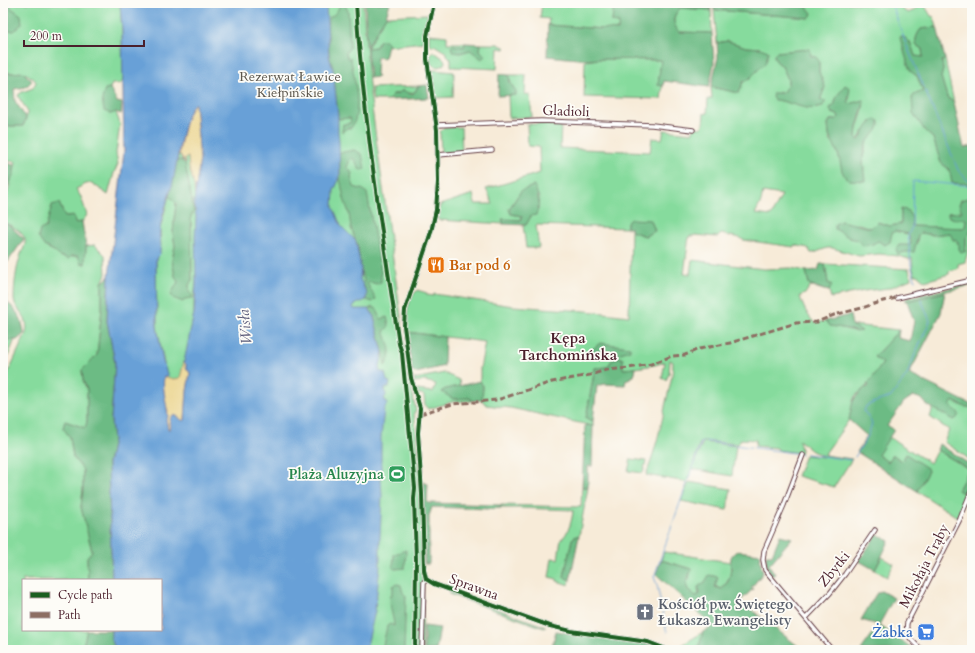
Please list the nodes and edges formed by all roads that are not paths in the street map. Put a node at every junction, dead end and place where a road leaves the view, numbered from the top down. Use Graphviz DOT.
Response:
graph roads {
  1 [pos="434,3"];
  2 [pos="971,3"];
  3 [pos="972,7"];
  4 [pos="437,125"];
  5 [pos="693,130"];
  6 [pos="492,150"];
  7 [pos="438,155"];
  8 [pos="972,280"];
  9 [pos="897,298"];
  10 [pos="803,455"];
  11 [pos="972,489"];
  12 [pos="875,530"];
  13 [pos="426,579"];
  14 [pos="806,618"];
  15 [pos="422,650"];
  16 [pos="669,650"];
  17 [pos="832,650"];
  18 [pos="922,650"];
  1 -- 4 [label="street"];
  2 -- 3 [label="street"];
  4 -- 5 [label="street, Gladioli"];
  4 -- 7 [label="street"];
  6 -- 7 [label="street"];
  7 -- 13 [label="street"];
  8 -- 9 [label="street"];
  10 -- 14 [label="street"];
  11 -- 18 [label="street, Mikołaja Trąby"];
  12 -- 14 [label="street, Zbytki"];
  13 -- 15 [label="street"];
  13 -- 16 [label="street, Sprawna"];
  14 -- 17 [label="street"];
}
